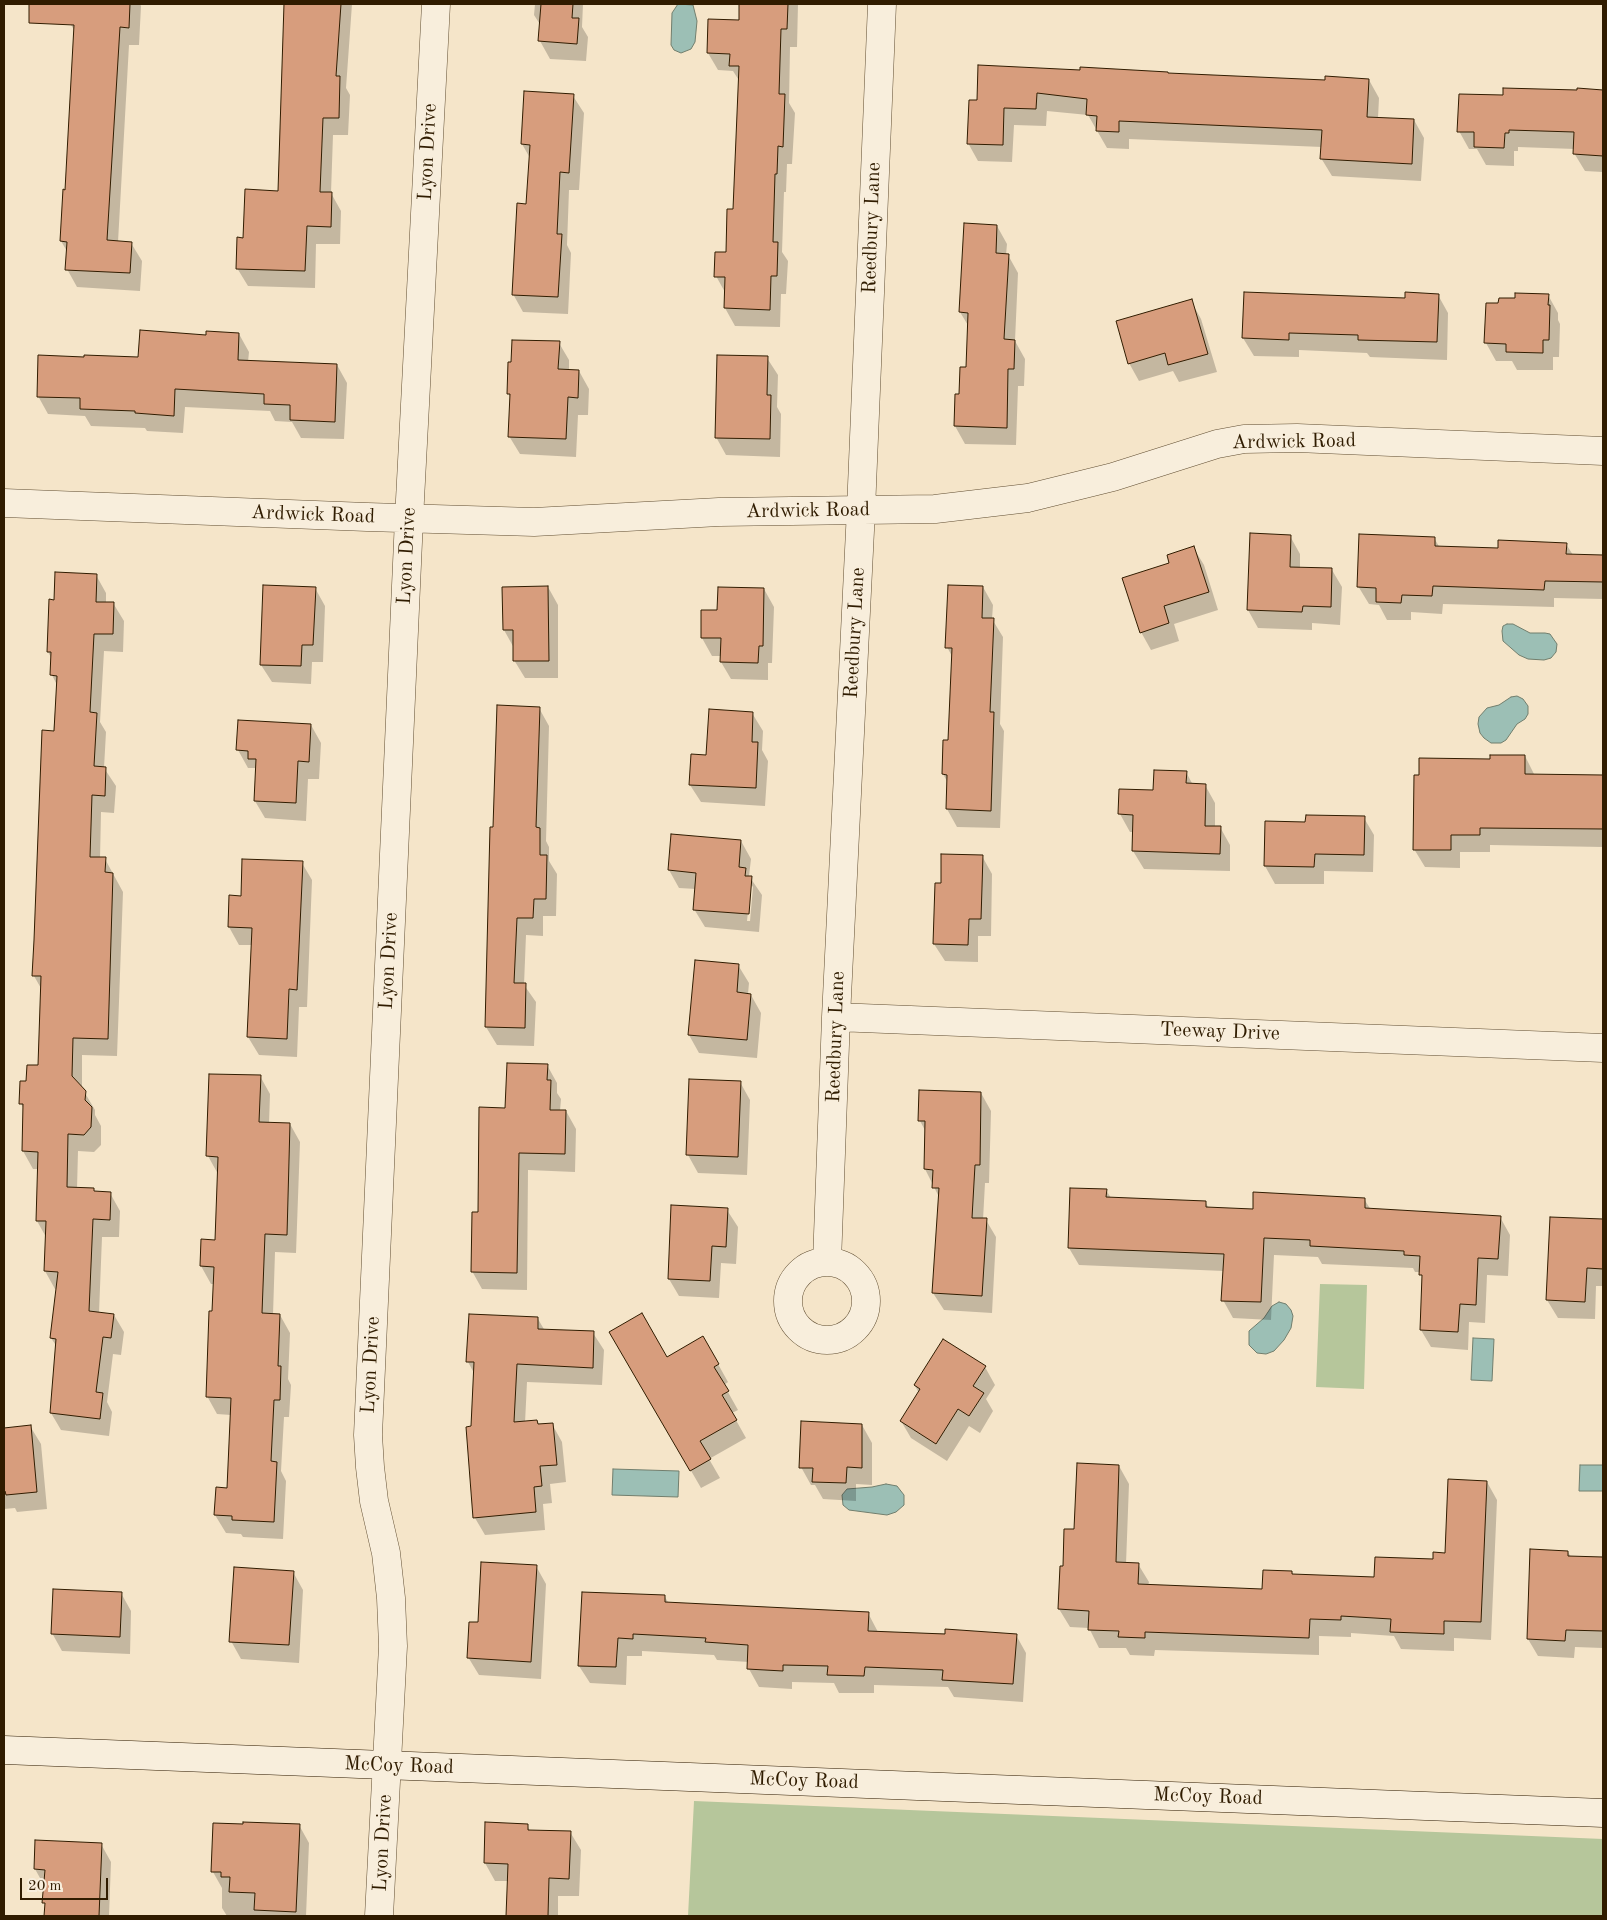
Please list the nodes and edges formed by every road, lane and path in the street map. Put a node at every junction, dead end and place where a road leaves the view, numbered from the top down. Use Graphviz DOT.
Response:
graph roads {
  1 [pos="436,4"];
  2 [pos="882,4"];
  3 [pos="1603,451"];
  4 [pos="4,503"];
  5 [pos="861,510"];
  6 [pos="409,519"];
  7 [pos="836,1017"];
  8 [pos="1603,1048"];
  9 [pos="828,1262"];
  10 [pos="4,1750"];
  11 [pos="387,1765"];
  12 [pos="1603,1814"];
  13 [pos="379,1916"];
  1 -- 6 [label="street, Lyon Drive"];
  2 -- 5 [label="street, Reedbury Lane"];
  3 -- 5 [label="street, Ardwick Road"];
  4 -- 6 [label="street, Ardwick Road"];
  5 -- 6 [label="street, Ardwick Road"];
  5 -- 7 [label="street, Reedbury Lane"];
  6 -- 11 [label="street, Lyon Drive"];
  7 -- 8 [label="street, Teeway Drive"];
  7 -- 9 [label="street, Reedbury Lane"];
  10 -- 11 [label="street, McCoy Road"];
  11 -- 12 [label="street, McCoy Road"];
  11 -- 13 [label="street, Lyon Drive"];
}
